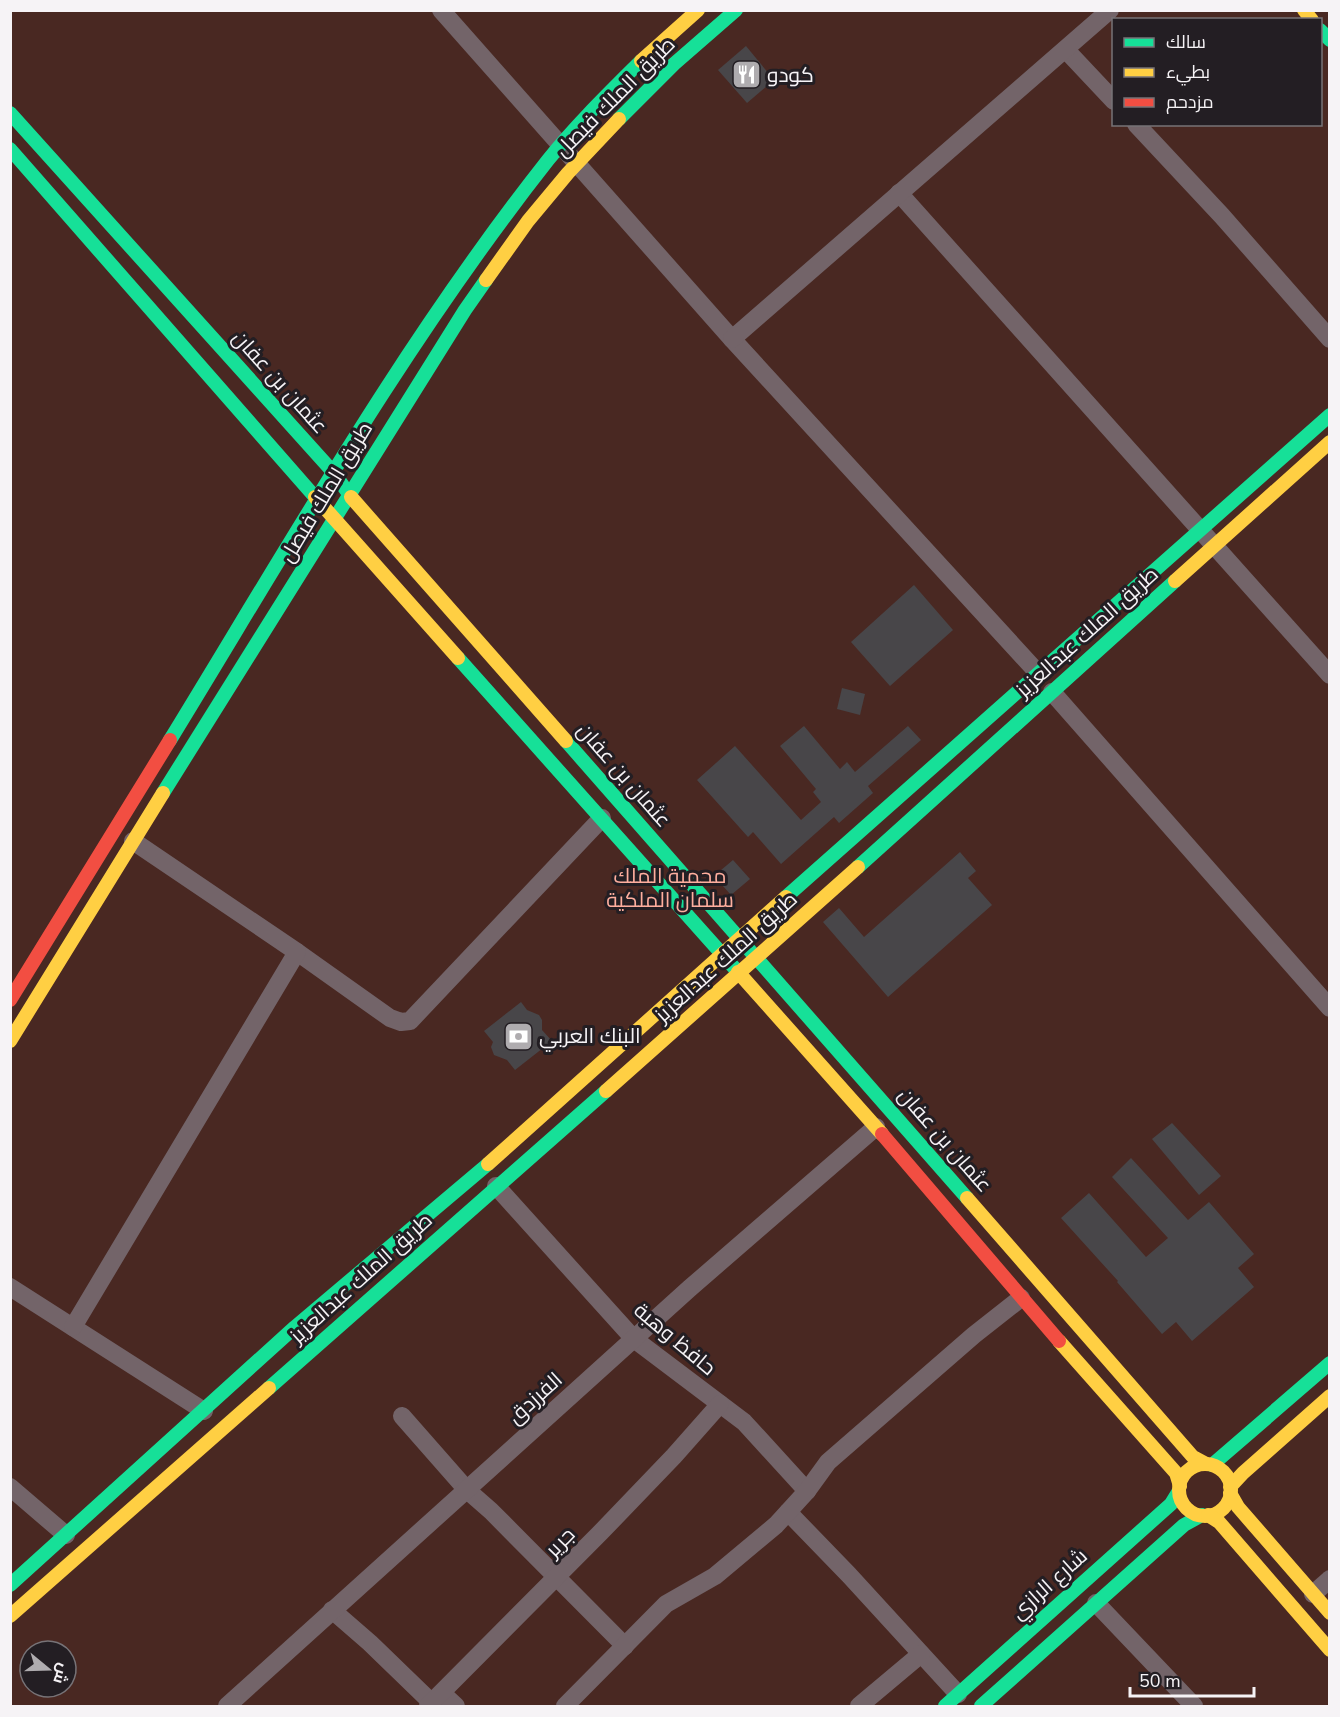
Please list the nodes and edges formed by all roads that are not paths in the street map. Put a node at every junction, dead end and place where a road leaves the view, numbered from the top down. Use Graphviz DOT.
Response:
graph roads {
  1 [pos="441,10"];
  2 [pos="698,10"];
  3 [pos="736,10"];
  4 [pos="1110,10"];
  5 [pos="1066,50"];
  6 [pos="1112,100"];
  7 [pos="10,112"];
  8 [pos="1138,126"];
  9 [pos="561,146"];
  10 [pos="10,149"];
  11 [pos="577,164"];
  12 [pos="899,193"];
  13 [pos="732,339"];
  14 [pos="1329,339"];
  15 [pos="1329,415"];
  16 [pos="1329,442"];
  17 [pos="334,473"];
  18 [pos="348,494"];
  19 [pos="319,500"];
  20 [pos="335,520"];
  21 [pos="1200,530"];
  22 [pos="1214,545"];
  23 [pos="1038,673"];
  24 [pos="1329,675"];
  25 [pos="1052,692"];
  26 [pos="602,818"];
  27 [pos="133,841"];
  28 [pos="740,937"];
  29 [pos="297,952"];
  30 [pos="722,953"];
  31 [pos="758,958"];
  32 [pos="739,974"];
  33 [pos="11,997"];
  34 [pos="1329,1008"];
  35 [pos="10,1041"];
  36 [pos="876,1127"];
  37 [pos="496,1186"];
  38 [pos="10,1287"];
  39 [pos="1021,1298"];
  40 [pos="74,1327"];
  41 [pos="634,1339"];
  42 [pos="1329,1363"];
  43 [pos="1329,1396"];
  44 [pos="720,1404"];
  45 [pos="204,1411"];
  46 [pos="402,1416"];
  47 [pos="1209,1465"];
  48 [pos="10,1487"];
  49 [pos="1179,1489"];
  50 [pos="467,1490"];
  51 [pos="1230,1490"];
  52 [pos="807,1491"];
  53 [pos="788,1512"];
  54 [pos="1205,1515"];
  55 [pos="66,1535"];
  56 [pos="557,1577"];
  57 [pos="1329,1579"];
  58 [pos="10,1585"];
  59 [pos="1313,1594"];
  60 [pos="1096,1603"];
  61 [pos="332,1610"];
  62 [pos="1329,1613"];
  63 [pos="10,1616"];
  64 [pos="625,1646"];
  65 [pos="1329,1650"];
  66 [pos="921,1653"];
  67 [pos="951,1700"];
  68 [pos="434,1701"];
  69 [pos="1190,1705"];
  70 [pos="227,1707"];
  71 [pos="456,1707"];
  72 [pos="565,1707"];
  73 [pos="859,1707"];
  74 [pos="981,1707"];
  1 -- 9 [label="street"];
  2 -- 9 [label="street, طريق الملك فيصل"];
  3 -- 11 [label="street, طريق الملك فيصل"];
  4 -- 5 [label="street"];
  5 -- 6 [label="street"];
  5 -- 12 [label="street"];
  7 -- 17 [label="street, عثمان بن عفان"];
  8 -- 14 [label="street"];
  9 -- 11 [label="street"];
  9 -- 17 [label="street, طريق الملك فيصل"];
  10 -- 19 [label="street, عثمان بن عفان"];
  11 -- 13 [label="street"];
  11 -- 18 [label="street, طريق الملك فيصل"];
  12 -- 13 [label="street"];
  12 -- 21 [label="street"];
  13 -- 23 [label="street"];
  15 -- 21 [label="street, طريق الملك عبدالعزيز"];
  16 -- 22 [label="street, طريق الملك عبدالعزيز"];
  17 -- 18 [label="street, عثمان بن عفان"];
  17 -- 19 [label="street, طريق الملك فيصل"];
  18 -- 20 [label="street, طريق الملك فيصل"];
  18 -- 28 [label="street, عثمان بن عفان"];
  19 -- 20 [label="street, عثمان بن عفان"];
  19 -- 33 [label="street, طريق الملك فيصل"];
  20 -- 26 [label="street, عثمان بن عفان"];
  20 -- 27 [label="street, طريق الملك فيصل"];
  21 -- 22 [label="street"];
  21 -- 23 [label="street, طريق الملك عبدالعزيز"];
  22 -- 24 [label="street"];
  22 -- 25 [label="street, طريق الملك عبدالعزيز"];
  23 -- 28 [label="street, طريق الملك عبدالعزيز"];
  25 -- 31 [label="street, طريق الملك عبدالعزيز"];
  25 -- 34 [label="street"];
  26 -- 29 [label="street"];
  26 -- 30 [label="street, عثمان بن عفان"];
  27 -- 29 [label="street"];
  27 -- 35 [label="street, طريق الملك فيصل"];
  28 -- 30 [label="street, طريق الملك عبدالعزيز"];
  28 -- 31 [label="street, عثمان بن عفان"];
  29 -- 40 [label="street"];
  30 -- 32 [label="street, عثمان بن عفان"];
  30 -- 45 [label="street, طريق الملك عبدالعزيز"];
  31 -- 32 [label="street, طريق الملك عبدالعزيز"];
  31 -- 47 [label="street, عثمان بن عفان"];
  32 -- 36 [label="street, عثمان بن عفان"];
  32 -- 37 [label="street, طريق الملك عبدالعزيز"];
  36 -- 39 [label="street, عثمان بن عفان"];
  36 -- 41 [label="street, الفرزدق"];
  37 -- 41 [label="street, حافظ وهبة"];
  37 -- 63 [label="street, طريق الملك عبدالعزيز"];
  38 -- 40 [label="street"];
  39 -- 49 [label="street, عثمان بن عفان"];
  39 -- 52 [label="street"];
  40 -- 45 [label="street"];
  41 -- 44 [label="street, حافظ وهبة"];
  41 -- 50 [label="street, الفرزدق"];
  42 -- 47 [label="street"];
  43 -- 51 [label="street"];
  44 -- 52 [label="street, حافظ وهبة"];
  44 -- 56 [label="street, جرير"];
  45 -- 55 [label="street, طريق الملك عبدالعزيز"];
  46 -- 50 [label="street"];
  47 -- 49 [label="street"];
  47 -- 51 [label="street"];
  48 -- 55 [label="street"];
  49 -- 54 [label="street"];
  49 -- 67 [label="street, شارع الرازي"];
  50 -- 56 [label="street"];
  50 -- 61 [label="street, الفرزدق"];
  51 -- 54 [label="street"];
  51 -- 59 [label="street"];
  52 -- 53 [label="street"];
  53 -- 64 [label="street"];
  53 -- 66 [label="street"];
  54 -- 60 [label="street"];
  54 -- 65 [label="street"];
  55 -- 58 [label="street, طريق الملك عبدالعزيز"];
  56 -- 64 [label="street"];
  56 -- 68 [label="street, جرير"];
  57 -- 59 [label="street"];
  59 -- 62 [label="street"];
  60 -- 69 [label="street"];
  60 -- 74 [label="street"];
  61 -- 68 [label="street"];
  61 -- 70 [label="street, الفرزدق"];
  64 -- 72 [label="street"];
  66 -- 67 [label="street"];
  66 -- 73 [label="street"];
  68 -- 71 [label="street"];
}
